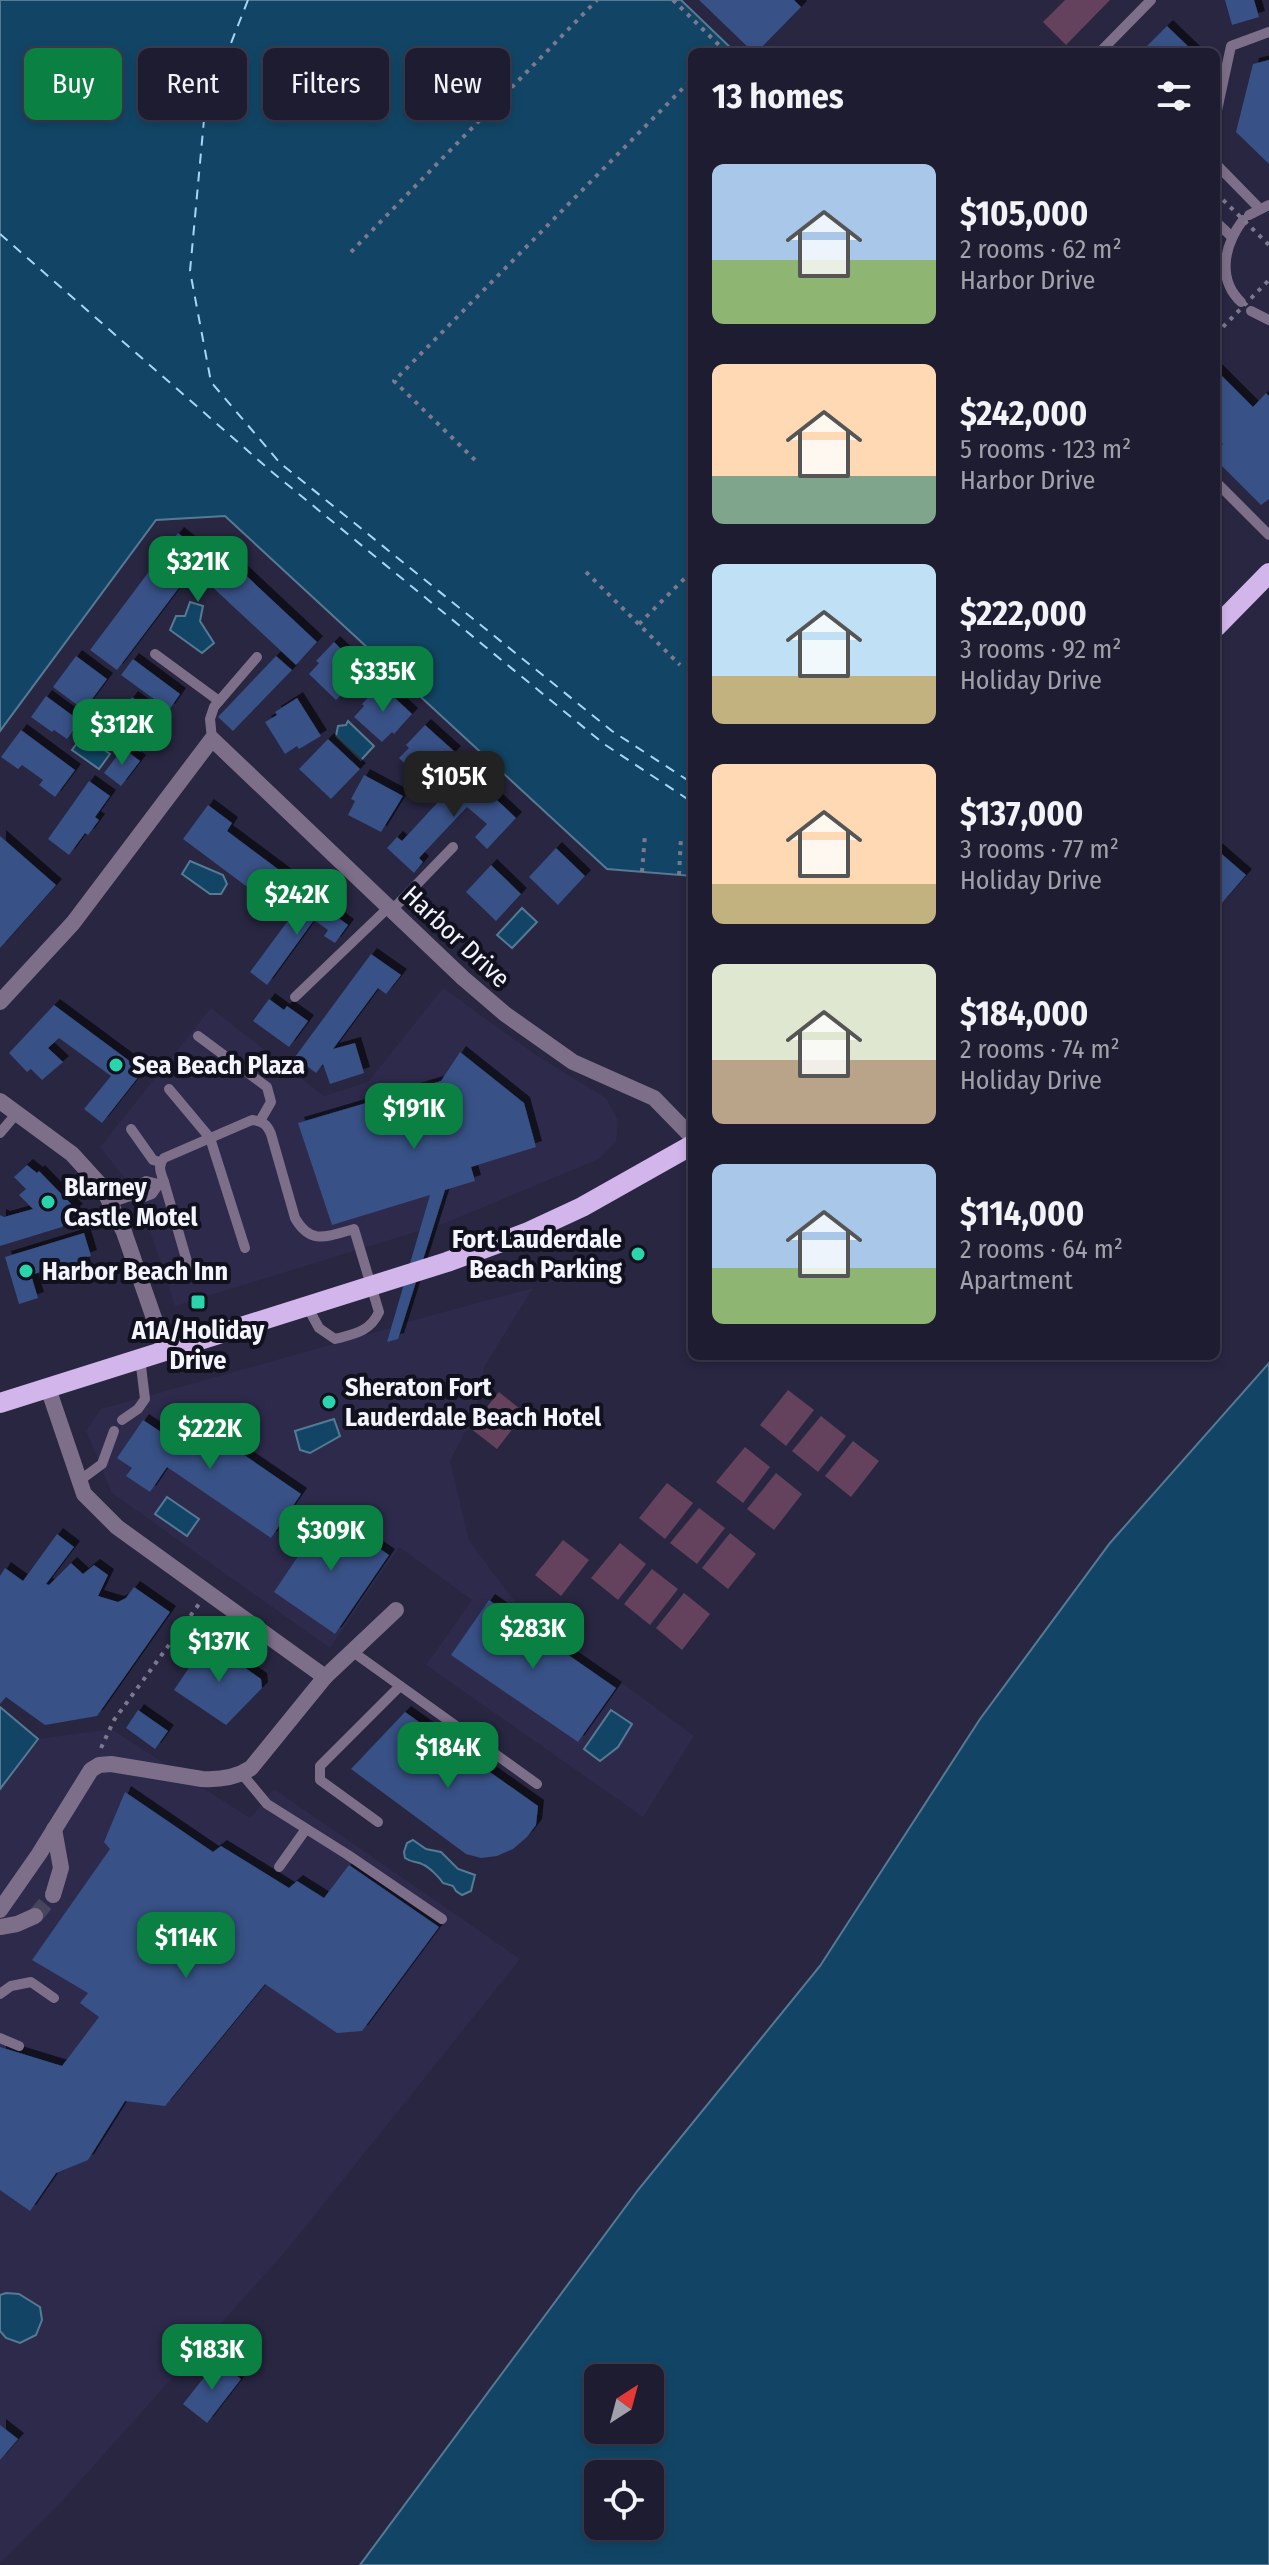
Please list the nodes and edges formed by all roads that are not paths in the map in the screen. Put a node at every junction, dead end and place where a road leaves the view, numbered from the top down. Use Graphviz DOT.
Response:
graph roads {
  1 [pos="1151,0"];
  2 [pos="1269,32"];
  3 [pos="1104,48"];
  4 [pos="1220,97"];
  5 [pos="1220,168"];
  6 [pos="1264,206"];
  7 [pos="1220,226"];
  8 [pos="1231,236"];
  9 [pos="1241,302"];
  10 [pos="1251,311"];
  11 [pos="1269,320"];
  12 [pos="1220,486"];
  13 [pos="1269,535"];
  14 [pos="1269,573"];
  15 [pos="1220,623"];
  16 [pos="155,654"];
  17 [pos="257,657"];
  18 [pos="219,701"];
  19 [pos="212,739"];
  20 [pos="453,847"];
  21 [pos="390,909"];
  22 [pos="295,997"];
  23 [pos="0,1002"];
  24 [pos="198,1036"];
  25 [pos="169,1089"];
  26 [pos="0,1101"];
  27 [pos="17,1113"];
  28 [pos="260,1121"];
  29 [pos="131,1129"];
  30 [pos="0,1133"];
  31 [pos="688,1133"];
  32 [pos="210,1138"];
  33 [pos="688,1147"];
  34 [pos="160,1162"];
  35 [pos="161,1183"];
  36 [pos="110,1203"];
  37 [pos="245,1248"];
  38 [pos="188,1265"];
  39 [pos="371,1287"];
  40 [pos="307,1306"];
  41 [pos="165,1350"];
  42 [pos="140,1358"];
  43 [pos="48,1388"];
  44 [pos="0,1403"];
  45 [pos="122,1420"];
  46 [pos="114,1431"];
  47 [pos="79,1481"];
  48 [pos="396,1610"];
  49 [pos="353,1652"];
  50 [pos="325,1677"];
  51 [pos="400,1686"];
  52 [pos="242,1774"];
  53 [pos="537,1784"];
  54 [pos="378,1822"];
  55 [pos="54,1829"];
  56 [pos="306,1829"];
  57 [pos="279,1867"];
  58 [pos="53,1895"];
  59 [pos="0,1910"];
  60 [pos="35,1916"];
  61 [pos="442,1919"];
  62 [pos="0,1927"];
  63 [pos="0,1994"];
  64 [pos="54,1998"];
  65 [pos="0,2038"];
  66 [pos="19,2046"];
  1 -- 3 [label="lane"];
  2 -- 4 [label="lane"];
  5 -- 6 [label="lane"];
  6 -- 8 [label="lane"];
  7 -- 8 [label="lane"];
  8 -- 9 [label="lane"];
  10 -- 11 [label="lane"];
  12 -- 13 [label="lane"];
  14 -- 15 [label="main road"];
  16 -- 18 [label="lane"];
  17 -- 18 [label="lane"];
  18 -- 19 [label="lane"];
  19 -- 21 [label="street, Harbor Drive"];
  19 -- 23 [label="street"];
  20 -- 21 [label="lane"];
  21 -- 22 [label="lane"];
  21 -- 31 [label="street, Harbor Drive"];
  24 -- 28 [label="lane"];
  25 -- 32 [label="lane"];
  26 -- 27 [label="street"];
  27 -- 30 [label="lane"];
  27 -- 36 [label="street"];
  28 -- 32 [label="lane"];
  28 -- 39 [label="lane"];
  29 -- 34 [label="lane"];
  32 -- 34 [label="lane"];
  32 -- 37 [label="lane"];
  33 -- 39 [label="main road"];
  34 -- 35 [label="lane"];
  35 -- 36 [label="lane"];
  35 -- 38 [label="lane"];
  36 -- 41 [label="street"];
  39 -- 40 [label="main road"];
  39 -- 40 [label="lane"];
  40 -- 41 [label="main road"];
  41 -- 42 [label="main road"];
  42 -- 43 [label="main road"];
  42 -- 45 [label="lane"];
  43 -- 44 [label="main road"];
  43 -- 47 [label="street"];
  46 -- 47 [label="lane"];
  47 -- 50 [label="street"];
  48 -- 49 [label="street"];
  49 -- 50 [label="street"];
  49 -- 51 [label="lane"];
  50 -- 52 [label="street"];
  51 -- 53 [label="lane"];
  51 -- 54 [label="lane"];
  52 -- 55 [label="street"];
  52 -- 56 [label="lane"];
  55 -- 58 [label="street"];
  55 -- 59 [label="street"];
  56 -- 57 [label="lane"];
  56 -- 61 [label="lane"];
  60 -- 62 [label="street"];
  63 -- 64 [label="lane"];
  65 -- 66 [label="lane"];
}
